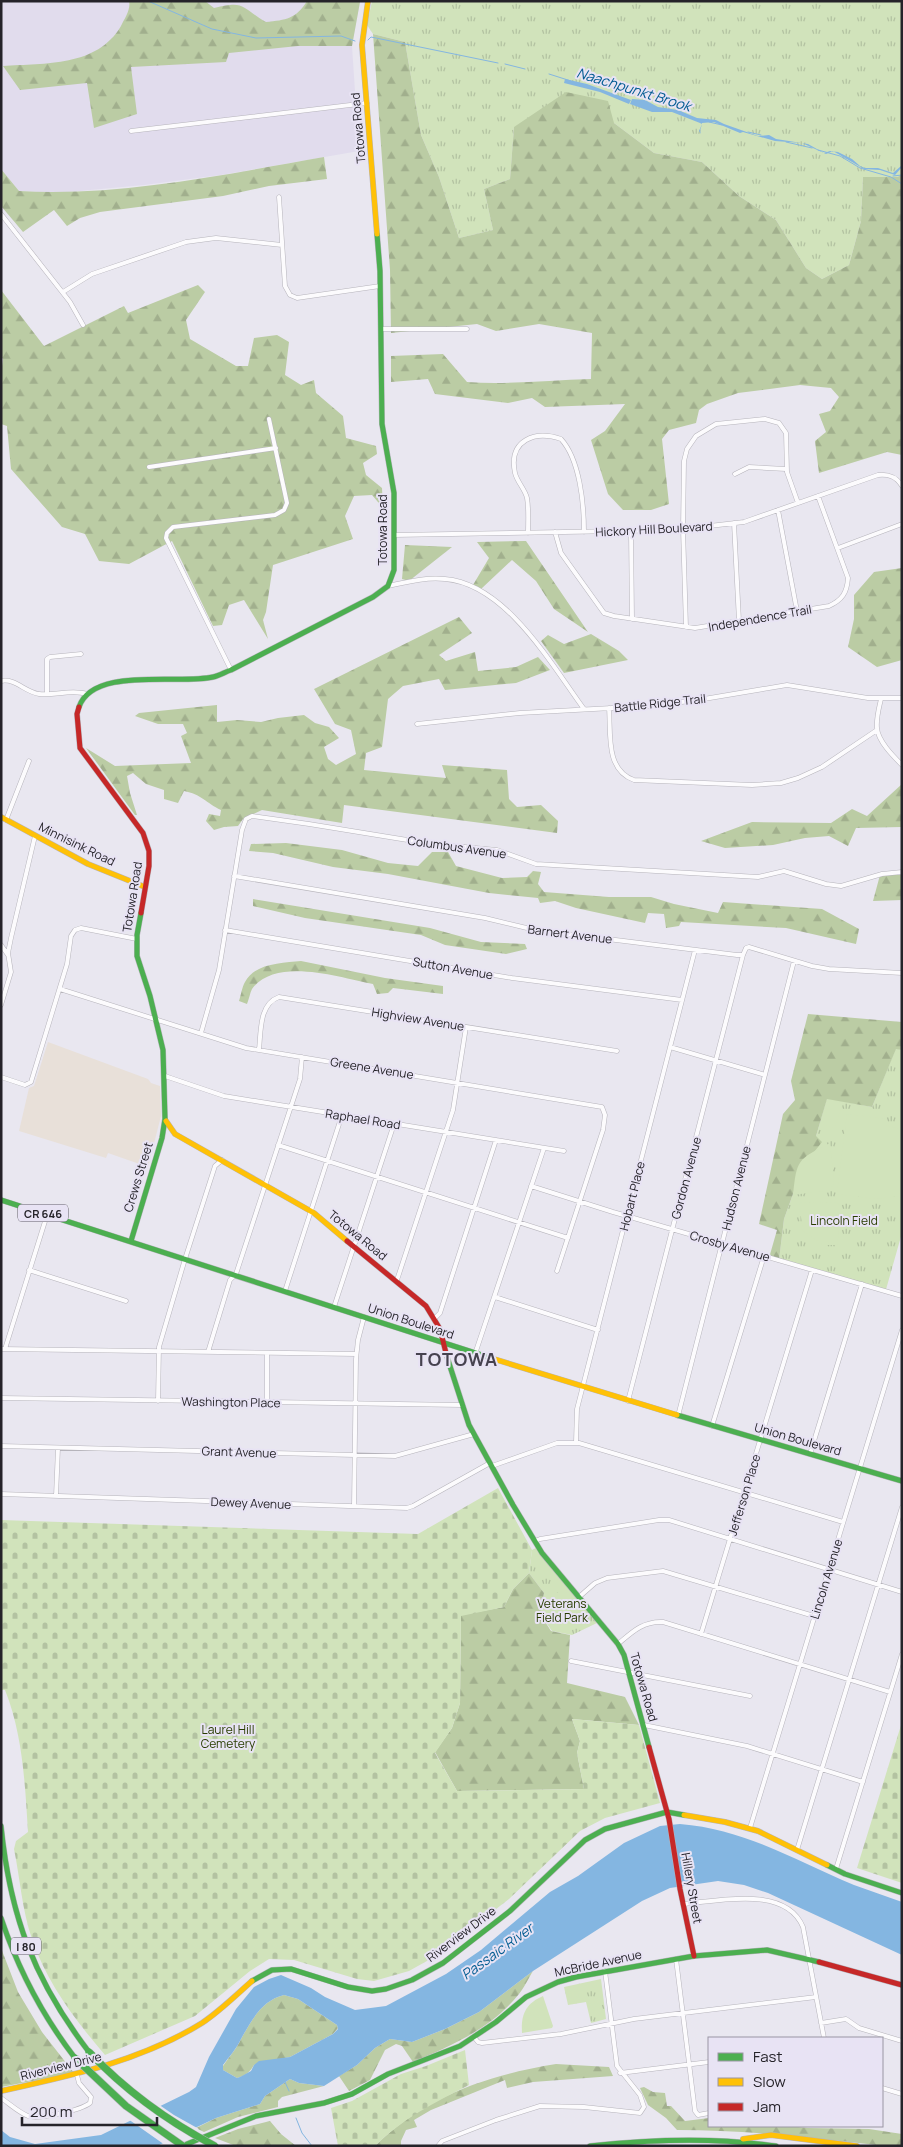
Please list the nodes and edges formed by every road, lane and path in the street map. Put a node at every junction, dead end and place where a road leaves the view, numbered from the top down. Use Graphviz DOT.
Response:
graph roads {
  1 [pos="368,1"];
  2 [pos="367,103"];
  3 [pos="131,130"];
  4 [pos="279,197"];
  5 [pos="1,214"];
  6 [pos="282,245"];
  7 [pos="380,286"];
  8 [pos="62,292"];
  9 [pos="82,325"];
  10 [pos="382,329"];
  11 [pos="468,329"];
  12 [pos="270,419"];
  13 [pos="276,448"];
  14 [pos="149,466"];
  15 [pos="786,468"];
  16 [pos="734,474"];
  17 [pos="902,486"];
  18 [pos="818,496"];
  19 [pos="798,503"];
  20 [pos="778,510"];
  21 [pos="734,524"];
  22 [pos="902,524"];
  23 [pos="683,529"];
  24 [pos="631,531"];
  25 [pos="555,532"];
  26 [pos="584,532"];
  27 [pos="528,533"];
  28 [pos="394,535"];
  29 [pos="838,548"];
  30 [pos="388,586"];
  31 [pos="797,611"];
  32 [pos="632,619"];
  33 [pos="739,621"];
  34 [pos="686,627"];
  35 [pos="81,654"];
  36 [pos="231,670"];
  37 [pos="1,681"];
  38 [pos="48,694"];
  39 [pos="88,694"];
  40 [pos="902,698"];
  41 [pos="881,699"];
  42 [pos="609,708"];
  43 [pos="584,709"];
  44 [pos="416,724"];
  45 [pos="877,730"];
  46 [pos="29,761"];
  47 [pos="902,765"];
  48 [pos="4,819"];
  49 [pos="35,836"];
  50 [pos="902,872"];
  51 [pos="234,876"];
  52 [pos="145,887"];
  53 [pos="226,930"];
  54 [pos="137,939"];
  55 [pos="1,945"];
  56 [pos="696,950"];
  57 [pos="743,955"];
  58 [pos="8,956"];
  59 [pos="794,961"];
  60 [pos="902,973"];
  61 [pos="60,989"];
  62 [pos="3,992"];
  63 [pos="682,1000"];
  64 [pos="1,1005"];
  65 [pos="156,1019"];
  66 [pos="466,1027"];
  67 [pos="201,1034"];
  68 [pos="670,1047"];
  69 [pos="259,1050"];
  70 [pos="618,1051"];
  71 [pos="302,1057"];
  72 [pos="716,1060"];
  73 [pos="765,1075"];
  74 [pos="165,1076"];
  75 [pos="1,1077"];
  76 [pos="457,1082"];
  77 [pos="291,1106"];
  78 [pos="342,1115"];
  79 [pos="165,1119"];
  80 [pos="394,1124"];
  81 [pos="445,1132"];
  82 [pos="496,1140"];
  83 [pos="278,1145"];
  84 [pos="544,1148"];
  85 [pos="564,1151"];
  86 [pos="222,1160"];
  87 [pos="327,1161"];
  88 [pos="376,1177"];
  89 [pos="266,1184"];
  90 [pos="531,1186"];
  91 [pos="425,1193"];
  92 [pos="1,1200"];
  93 [pos="580,1202"];
  94 [pos="473,1209"];
  95 [pos="311,1211"];
  96 [pos="47,1214"];
  97 [pos="627,1216"];
  98 [pos="519,1223"];
  99 [pos="672,1229"];
  100 [pos="568,1238"];
  101 [pos="131,1242"];
  102 [pos="722,1244"];
  103 [pos="354,1245"];
  104 [pos="764,1256"];
  105 [pos="185,1259"];
  106 [pos="29,1270"];
  107 [pos="812,1270"];
  108 [pos="557,1271"];
  109 [pos="235,1275"];
  110 [pos="397,1280"];
  111 [pos="862,1284"];
  112 [pos="285,1291"];
  113 [pos="902,1296"];
  114 [pos="494,1297"];
  115 [pos="126,1300"];
  116 [pos="334,1307"];
  117 [pos="364,1317"];
  118 [pos="434,1319"];
  119 [pos="598,1330"];
  120 [pos="902,1330"];
  121 [pos="443,1342"];
  122 [pos="3,1349"];
  123 [pos="159,1352"];
  124 [pos="208,1352"];
  125 [pos="267,1353"];
  126 [pos="356,1354"];
  127 [pos="475,1354"];
  128 [pos="583,1388"];
  129 [pos="1,1398"];
  130 [pos="158,1401"];
  131 [pos="628,1401"];
  132 [pos="267,1402"];
  133 [pos="355,1403"];
  134 [pos="462,1405"];
  135 [pos="678,1416"];
  136 [pos="712,1426"];
  137 [pos="474,1434"];
  138 [pos="761,1440"];
  139 [pos="576,1442"];
  140 [pos="1,1446"];
  141 [pos="58,1448"];
  142 [pos="810,1454"];
  143 [pos="354,1455"];
  144 [pos="491,1465"];
  145 [pos="860,1469"];
  146 [pos="902,1481"];
  147 [pos="745,1492"];
  148 [pos="1,1494"];
  149 [pos="56,1496"];
  150 [pos="354,1506"];
  151 [pos="902,1507"];
  152 [pos="843,1522"];
  153 [pos="730,1539"];
  154 [pos="535,1541"];
  155 [pos="829,1569"];
  156 [pos="878,1585"];
  157 [pos="716,1586"];
  158 [pos="902,1592"];
  159 [pos="579,1597"];
  160 [pos="814,1616"];
  161 [pos="701,1634"];
  162 [pos="618,1644"];
  163 [pos="902,1654"];
  164 [pos="571,1661"];
  165 [pos="800,1664"];
  166 [pos="630,1672"];
  167 [pos="849,1679"];
  168 [pos="890,1692"];
  169 [pos="750,1696"];
  170 [pos="644,1725"];
  171 [pos="772,1753"];
  172 [pos="822,1769"];
  173 [pos="862,1782"];
  174 [pos="669,1818"];
  175 [pos="1,1826"];
  176 [pos="750,1828"];
  177 [pos="797,1850"];
  178 [pos="836,1869"];
  179 [pos="902,1893"];
  180 [pos="683,1904"];
  181 [pos="1,1918"];
  182 [pos="694,1956"];
  183 [pos="676,1959"];
  184 [pos="810,1960"];
  185 [pos="606,1971"];
  186 [pos="902,1985"];
  187 [pos="816,1997"];
  188 [pos="683,2013"];
  189 [pos="821,2023"];
  190 [pos="612,2024"];
  191 [pos="474,2037"];
  192 [pos="824,2037"];
  193 [pos="902,2041"];
  194 [pos="708,2062"];
  195 [pos="689,2064"];
  196 [pos="620,2073"];
  197 [pos="77,2076"];
  198 [pos="883,2088"];
  199 [pos="1,2091"];
  200 [pos="902,2094"];
  201 [pos="1,2098"];
  202 [pos="708,2113"];
  203 [pos="730,2140"];
  204 [pos="182,2146"];
  205 [pos="215,2146"];
  206 [pos="438,2146"];
  207 [pos="590,2146"];
  208 [pos="776,2146"];
  209 [pos="857,2146"];
  1 -- 2 [label="main road, Totowa Road"];
  2 -- 3 [label="street"];
  2 -- 7 [label="main road, Totowa Road"];
  4 -- 6 [label="street"];
  5 -- 8 [label="street"];
  6 -- 7 [label="street"];
  6 -- 8 [label="street"];
  7 -- 10 [label="main road, Totowa Road"];
  8 -- 9 [label="street"];
  10 -- 11 [label="street"];
  10 -- 28 [label="main road, Totowa Road"];
  12 -- 13 [label="street"];
  13 -- 14 [label="street"];
  13 -- 36 [label="street"];
  15 -- 16 [label="street"];
  15 -- 19 [label="street"];
  15 -- 23 [label="street"];
  17 -- 18 [label="street, Hickory Hill Boulevard"];
  18 -- 19 [label="street, Hickory Hill Boulevard"];
  18 -- 29 [label="street, Independence Trail"];
  19 -- 20 [label="street, Hickory Hill Boulevard"];
  20 -- 21 [label="street, Hickory Hill Boulevard"];
  20 -- 31 [label="street"];
  21 -- 23 [label="street, Hickory Hill Boulevard"];
  21 -- 33 [label="street"];
  22 -- 29 [label="street"];
  23 -- 24 [label="street, Hickory Hill Boulevard"];
  23 -- 34 [label="street"];
  24 -- 26 [label="street, Hickory Hill Boulevard"];
  24 -- 32 [label="street"];
  25 -- 26 [label="street, Hickory Hill Boulevard"];
  25 -- 27 [label="street, Hickory Hill Boulevard"];
  25 -- 32 [label="street, Independence Trail"];
  26 -- 27 [label="street"];
  27 -- 28 [label="street, Hickory Hill Boulevard"];
  28 -- 30 [label="main road, Totowa Road"];
  29 -- 31 [label="street, Independence Trail"];
  30 -- 36 [label="main road"];
  30 -- 43 [label="street"];
  31 -- 33 [label="street, Independence Trail"];
  32 -- 34 [label="street, Independence Trail"];
  33 -- 34 [label="street, Independence Trail"];
  35 -- 38 [label="street"];
  36 -- 39 [label="main road"];
  37 -- 38 [label="street"];
  38 -- 39 [label="street"];
  39 -- 52 [label="main road, Totowa Road"];
  40 -- 41 [label="street, Battle Ridge Trail"];
  41 -- 42 [label="street, Battle Ridge Trail"];
  41 -- 45 [label="street"];
  42 -- 43 [label="street, Battle Ridge Trail"];
  42 -- 45 [label="street"];
  43 -- 44 [label="street, Battle Ridge Trail"];
  45 -- 47 [label="street"];
  46 -- 48 [label="street"];
  48 -- 49 [label="main road, Minnisink Road"];
  49 -- 52 [label="main road, Minnisink Road"];
  49 -- 58 [label="street"];
  50 -- 51 [label="street, Columbus Avenue"];
  51 -- 53 [label="street"];
  51 -- 56 [label="street, Barnert Avenue"];
  52 -- 54 [label="main road, Totowa Road"];
  53 -- 63 [label="street, Sutton Avenue"];
  53 -- 67 [label="street"];
  54 -- 61 [label="street"];
  54 -- 65 [label="main road, Totowa Road"];
  55 -- 58 [label="street"];
  56 -- 57 [label="street, Barnert Avenue"];
  56 -- 63 [label="street, Hobart Place"];
  57 -- 59 [label="street, Barnert Avenue"];
  57 -- 72 [label="street, Gordon Avenue"];
  58 -- 62 [label="street"];
  59 -- 60 [label="street, Barnert Avenue"];
  59 -- 73 [label="street, Hudson Avenue"];
  61 -- 65 [label="street, Greene Avenue"];
  61 -- 75 [label="street"];
  62 -- 64 [label="street"];
  63 -- 68 [label="street, Hobart Place"];
  65 -- 67 [label="street, Greene Avenue"];
  65 -- 74 [label="main road, Totowa Road"];
  66 -- 69 [label="street, Highview Avenue"];
  66 -- 70 [label="street, Highview Avenue"];
  66 -- 76 [label="street"];
  67 -- 69 [label="street, Greene Avenue"];
  68 -- 72 [label="street"];
  68 -- 97 [label="street, Hobart Place"];
  69 -- 71 [label="street, Greene Avenue"];
  71 -- 76 [label="street, Greene Avenue"];
  71 -- 77 [label="street"];
  72 -- 73 [label="street"];
  72 -- 99 [label="street, Gordon Avenue"];
  73 -- 102 [label="street, Hudson Avenue"];
  74 -- 77 [label="street, Raphael Road"];
  74 -- 79 [label="main road, Totowa Road"];
  76 -- 81 [label="street"];
  76 -- 93 [label="street, Greene Avenue"];
  77 -- 78 [label="street, Raphael Road"];
  77 -- 83 [label="street"];
  78 -- 80 [label="street, Raphael Road"];
  78 -- 87 [label="street"];
  79 -- 86 [label="main road, Totowa Road"];
  79 -- 101 [label="main road, Crews Street"];
  80 -- 81 [label="street, Raphael Road"];
  80 -- 88 [label="street"];
  81 -- 82 [label="street, Raphael Road"];
  81 -- 91 [label="street"];
  82 -- 84 [label="street, Raphael Road"];
  82 -- 94 [label="street"];
  83 -- 87 [label="street"];
  83 -- 89 [label="street"];
  84 -- 85 [label="street, Raphael Road"];
  84 -- 90 [label="street"];
  86 -- 89 [label="main road, Totowa Road"];
  86 -- 105 [label="street"];
  87 -- 88 [label="street"];
  87 -- 95 [label="street"];
  88 -- 91 [label="street"];
  88 -- 103 [label="street"];
  89 -- 95 [label="main road, Totowa Road"];
  89 -- 109 [label="street"];
  90 -- 93 [label="street, Crosby Avenue"];
  90 -- 98 [label="street"];
  91 -- 94 [label="street"];
  91 -- 110 [label="street"];
  92 -- 96 [label="main road, Union Boulevard / CR 646"];
  93 -- 97 [label="street, Crosby Avenue"];
  93 -- 100 [label="street"];
  94 -- 98 [label="street"];
  94 -- 118 [label="street"];
  95 -- 103 [label="main road, Totowa Road"];
  95 -- 112 [label="street"];
  96 -- 101 [label="main road, Union Boulevard / CR 646"];
  96 -- 106 [label="street"];
  97 -- 99 [label="street, Crosby Avenue"];
  97 -- 119 [label="street, Hobart Place"];
  98 -- 100 [label="street"];
  98 -- 114 [label="street"];
  99 -- 102 [label="street, Crosby Avenue"];
  99 -- 131 [label="street, Gordon Avenue"];
  100 -- 108 [label="street"];
  101 -- 105 [label="main road, Union Boulevard / CR 646"];
  102 -- 104 [label="street, Crosby Avenue"];
  102 -- 135 [label="street, Hudson Avenue"];
  103 -- 110 [label="main road, Totowa Road"];
  103 -- 116 [label="street"];
  104 -- 107 [label="street, Crosby Avenue"];
  104 -- 136 [label="street"];
  105 -- 109 [label="main road, Union Boulevard / CR 646"];
  105 -- 123 [label="street"];
  106 -- 115 [label="street"];
  106 -- 122 [label="street"];
  107 -- 111 [label="street, Crosby Avenue"];
  107 -- 138 [label="street, Jefferson Place"];
  109 -- 112 [label="main road, Union Boulevard / CR 646"];
  109 -- 124 [label="street"];
  110 -- 118 [label="main road, Totowa Road"];
  111 -- 113 [label="street, Crosby Avenue"];
  111 -- 142 [label="street"];
  112 -- 116 [label="main road, Union Boulevard / CR 646"];
  114 -- 119 [label="street"];
  114 -- 127 [label="street"];
  116 -- 117 [label="main road, Union Boulevard / CR 646"];
  117 -- 121 [label="main road, Union Boulevard / CR 646"];
  117 -- 126 [label="street"];
  118 -- 121 [label="main road, Totowa Road"];
  119 -- 128 [label="street, Hobart Place"];
  120 -- 145 [label="street, Lincoln Avenue"];
  121 -- 127 [label="main road, Union Boulevard / CR 646"];
  121 -- 134 [label="main road, Totowa Road"];
  122 -- 123 [label="street"];
  123 -- 124 [label="street"];
  123 -- 130 [label="street"];
  124 -- 125 [label="street"];
  125 -- 126 [label="street"];
  125 -- 132 [label="street"];
  126 -- 133 [label="street"];
  127 -- 128 [label="main road, Union Boulevard / CR 646"];
  128 -- 131 [label="main road, Union Boulevard / CR 646"];
  128 -- 139 [label="street, Hobart Place"];
  129 -- 130 [label="street, Washington Place"];
  130 -- 132 [label="street, Washington Place"];
  131 -- 135 [label="main road, Union Boulevard / CR 646"];
  132 -- 133 [label="street, Washington Place"];
  133 -- 134 [label="street, Washington Place"];
  133 -- 143 [label="street"];
  134 -- 137 [label="main road, Totowa Road"];
  135 -- 136 [label="main road, Union Boulevard / CR 646"];
  136 -- 138 [label="main road, Union Boulevard / CR 646"];
  137 -- 143 [label="street, Grant Avenue"];
  137 -- 144 [label="main road, Totowa Road"];
  138 -- 142 [label="main road, Union Boulevard / CR 646"];
  138 -- 147 [label="street, Jefferson Place"];
  139 -- 144 [label="street, Dewey Avenue"];
  139 -- 147 [label="street"];
  140 -- 141 [label="street, Grant Avenue"];
  141 -- 143 [label="street, Grant Avenue"];
  141 -- 149 [label="street"];
  142 -- 145 [label="main road, Union Boulevard / CR 646"];
  143 -- 150 [label="street"];
  144 -- 150 [label="street, Dewey Avenue"];
  144 -- 154 [label="main road, Totowa Road"];
  145 -- 146 [label="main road, Union Boulevard / CR 646"];
  145 -- 152 [label="street, Lincoln Avenue"];
  147 -- 152 [label="street"];
  147 -- 153 [label="street, Jefferson Place"];
  148 -- 149 [label="street, Dewey Avenue"];
  149 -- 150 [label="street, Dewey Avenue"];
  151 -- 156 [label="street"];
  152 -- 155 [label="street, Lincoln Avenue"];
  153 -- 154 [label="street"];
  153 -- 155 [label="street"];
  153 -- 157 [label="street, Jefferson Place"];
  154 -- 159 [label="main road, Totowa Road"];
  155 -- 156 [label="street"];
  155 -- 160 [label="street, Lincoln Avenue"];
  156 -- 158 [label="street"];
  156 -- 167 [label="street"];
  157 -- 159 [label="street"];
  157 -- 160 [label="street"];
  157 -- 161 [label="street, Jefferson Place"];
  159 -- 162 [label="main road, Totowa Road"];
  160 -- 165 [label="street, Lincoln Avenue"];
  161 -- 162 [label="street"];
  161 -- 165 [label="street"];
  162 -- 166 [label="main road, Totowa Road"];
  163 -- 168 [label="street"];
  164 -- 166 [label="street"];
  165 -- 167 [label="street"];
  165 -- 171 [label="street, Lincoln Avenue"];
  166 -- 169 [label="street"];
  166 -- 170 [label="main road, Totowa Road"];
  167 -- 168 [label="street"];
  167 -- 172 [label="street"];
  168 -- 173 [label="street"];
  170 -- 171 [label="street"];
  170 -- 174 [label="main road, Totowa Road"];
  171 -- 172 [label="street"];
  171 -- 176 [label="street, Lincoln Avenue"];
  172 -- 173 [label="street"];
  172 -- 177 [label="street"];
  173 -- 178 [label="street"];
  174 -- 176 [label="main road"];
  174 -- 180 [label="main road, Hillery Street"];
  174 -- 197 [label="main road, Riverview Drive"];
  175 -- 205 [label="main road, I 80, bridge"];
  176 -- 177 [label="main road"];
  177 -- 178 [label="main road"];
  178 -- 179 [label="main road"];
  180 -- 182 [label="main road, Hillery Street"];
  180 -- 184 [label="street"];
  181 -- 204 [label="main road, I 80, bridge"];
  182 -- 183 [label="main road, McBride Avenue"];
  182 -- 184 [label="main road, McBride Avenue"];
  183 -- 185 [label="main road, McBride Avenue"];
  183 -- 188 [label="street"];
  184 -- 186 [label="main road, McBride Avenue"];
  184 -- 187 [label="street"];
  185 -- 190 [label="street"];
  185 -- 191 [label="main road, McBride Avenue"];
  187 -- 188 [label="street"];
  187 -- 189 [label="street"];
  188 -- 190 [label="street"];
  188 -- 195 [label="street"];
  189 -- 192 [label="street"];
  189 -- 193 [label="street"];
  190 -- 191 [label="street"];
  190 -- 196 [label="street"];
  191 -- 204 [label="main road, McBride Avenue"];
  194 -- 195 [label="street"];
  195 -- 196 [label="street"];
  195 -- 202 [label="street"];
  196 -- 206 [label="street"];
  197 -- 199 [label="main road, Riverview Drive"];
  197 -- 201 [label="street"];
  198 -- 200 [label="street"];
  203 -- 207 [label="main road"];
  203 -- 208 [label="main road"];
  203 -- 209 [label="main road"];
}
